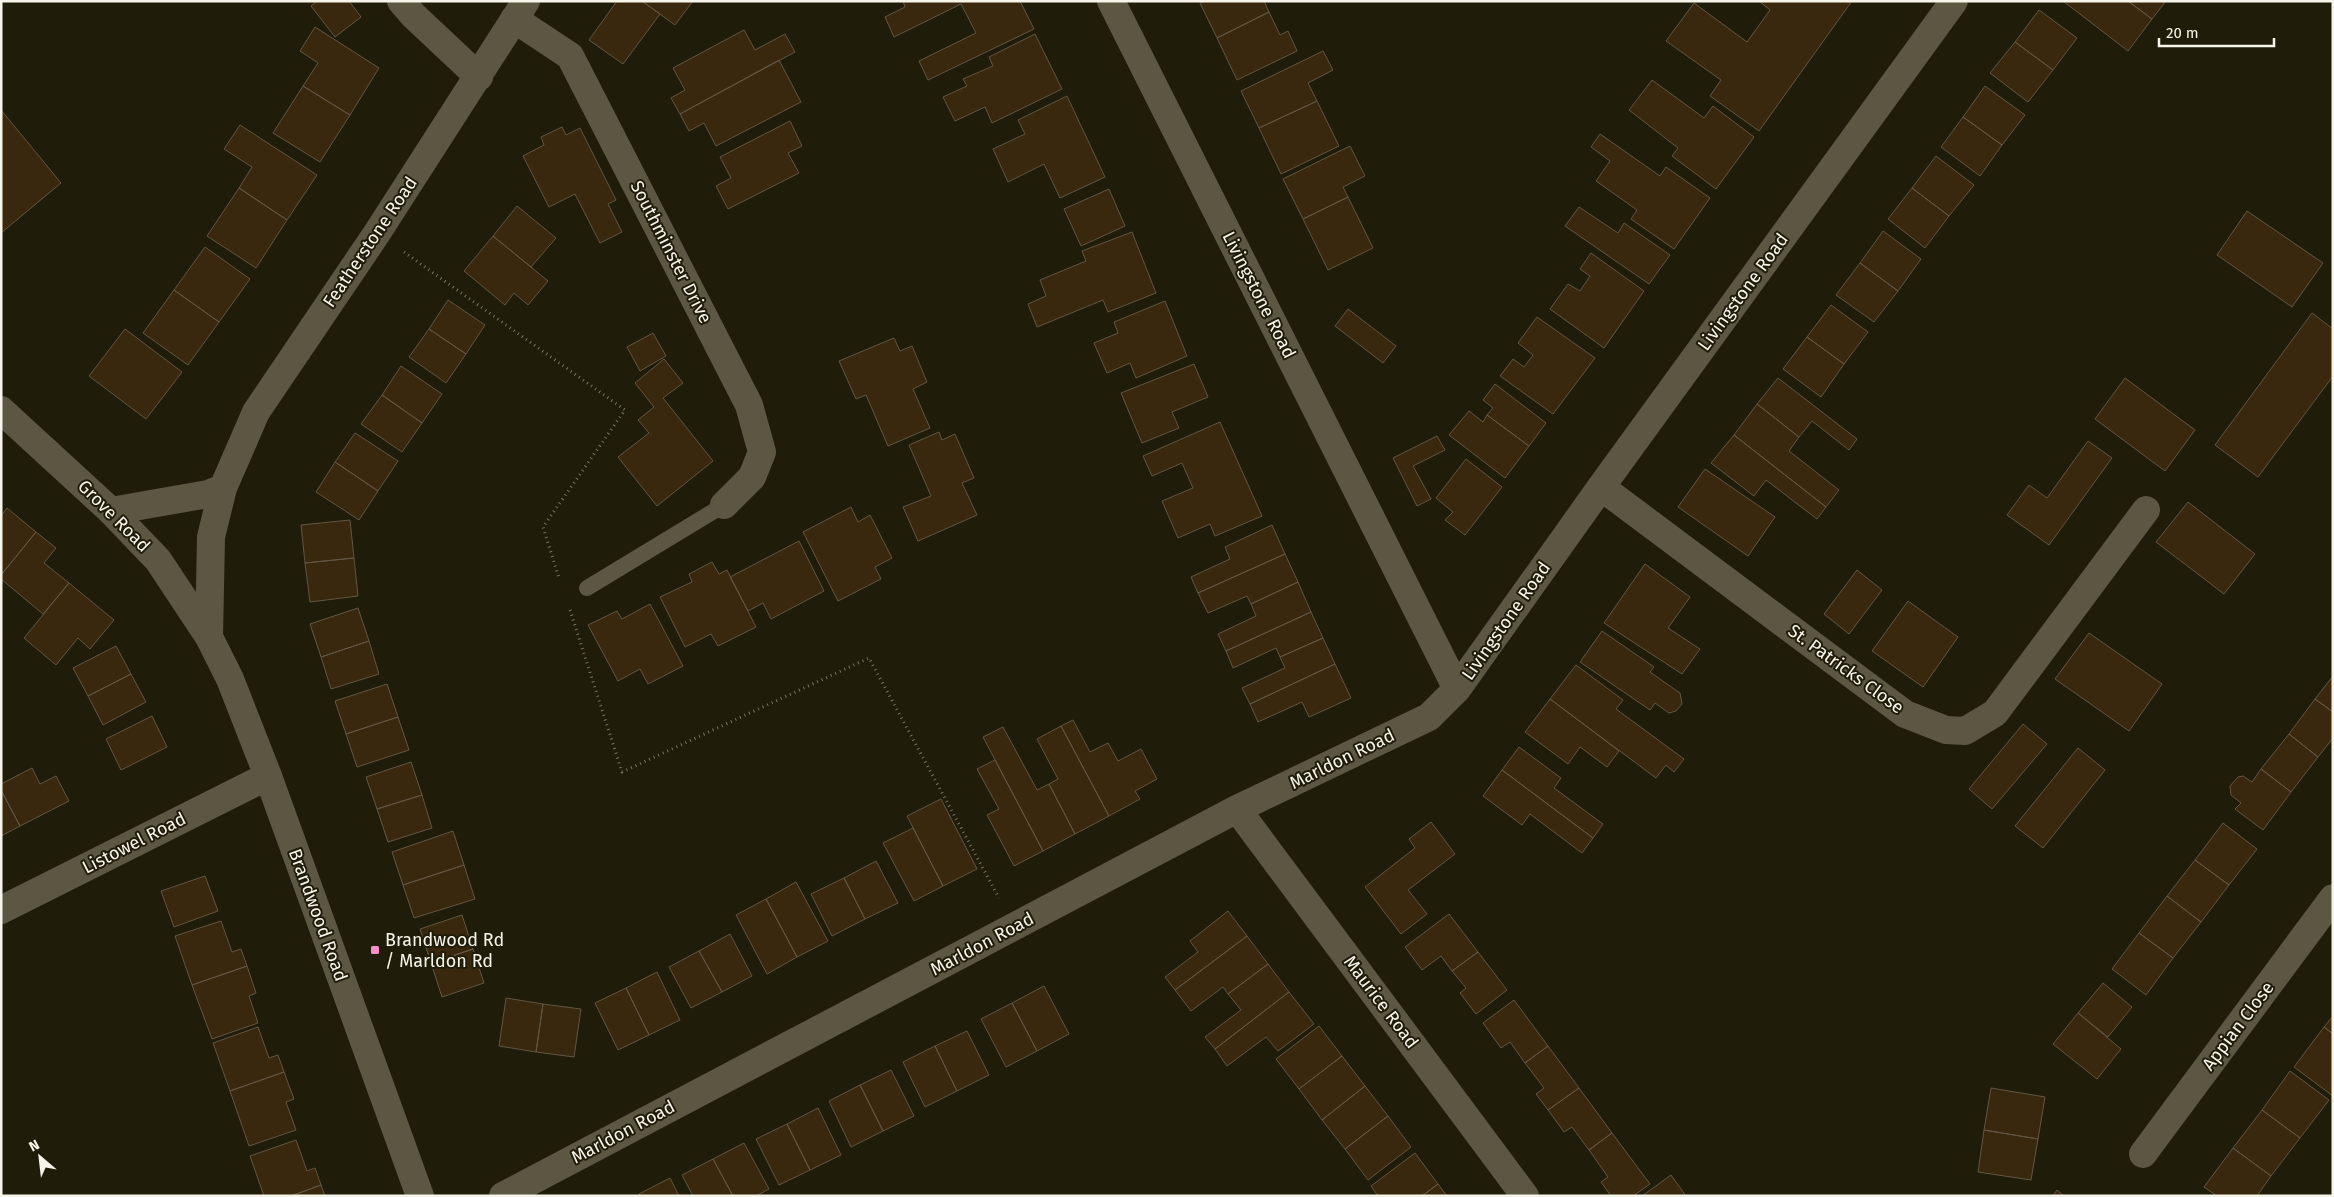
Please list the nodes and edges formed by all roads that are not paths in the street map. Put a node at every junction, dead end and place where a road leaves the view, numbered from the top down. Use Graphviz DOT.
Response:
graph roads {
  1 [pos="401,1"];
  2 [pos="1111,1"];
  3 [pos="1954,1"];
  4 [pos="520,10"];
  5 [pos="479,76"];
  6 [pos="1,410"];
  7 [pos="1601,487"];
  8 [pos="223,488"];
  9 [pos="724,505"];
  10 [pos="2146,510"];
  11 [pos="112,511"];
  12 [pos="587,588"];
  13 [pos="209,636"];
  14 [pos="1457,689"];
  15 [pos="268,776"];
  16 [pos="1237,809"];
  17 [pos="2333,898"];
  18 [pos="1,910"];
  19 [pos="2143,1154"];
  20 [pos="420,1196"];
  21 [pos="503,1196"];
  22 [pos="1525,1196"];
  1 -- 5 [label="street"];
  2 -- 14 [label="street, Livingstone Road"];
  3 -- 7 [label="street, Livingstone Road"];
  4 -- 5 [label="street, Featherstone Road"];
  4 -- 9 [label="street, Southminster Drive"];
  5 -- 8 [label="street, Featherstone Road"];
  6 -- 11 [label="street, Grove Road"];
  7 -- 10 [label="street, St. Patricks Close"];
  7 -- 14 [label="street, Livingstone Road"];
  8 -- 11 [label="street"];
  8 -- 13 [label="street, Featherstone Road"];
  9 -- 12 [label="lane"];
  11 -- 13 [label="street, Grove Road"];
  13 -- 15 [label="street, Brandwood Road"];
  14 -- 16 [label="street, Marldon Road"];
  15 -- 18 [label="street, Listowel Road"];
  15 -- 20 [label="street, Brandwood Road"];
  16 -- 21 [label="street, Marldon Road"];
  16 -- 22 [label="street, Maurice Road"];
  17 -- 19 [label="street, Appian Close"];
}
